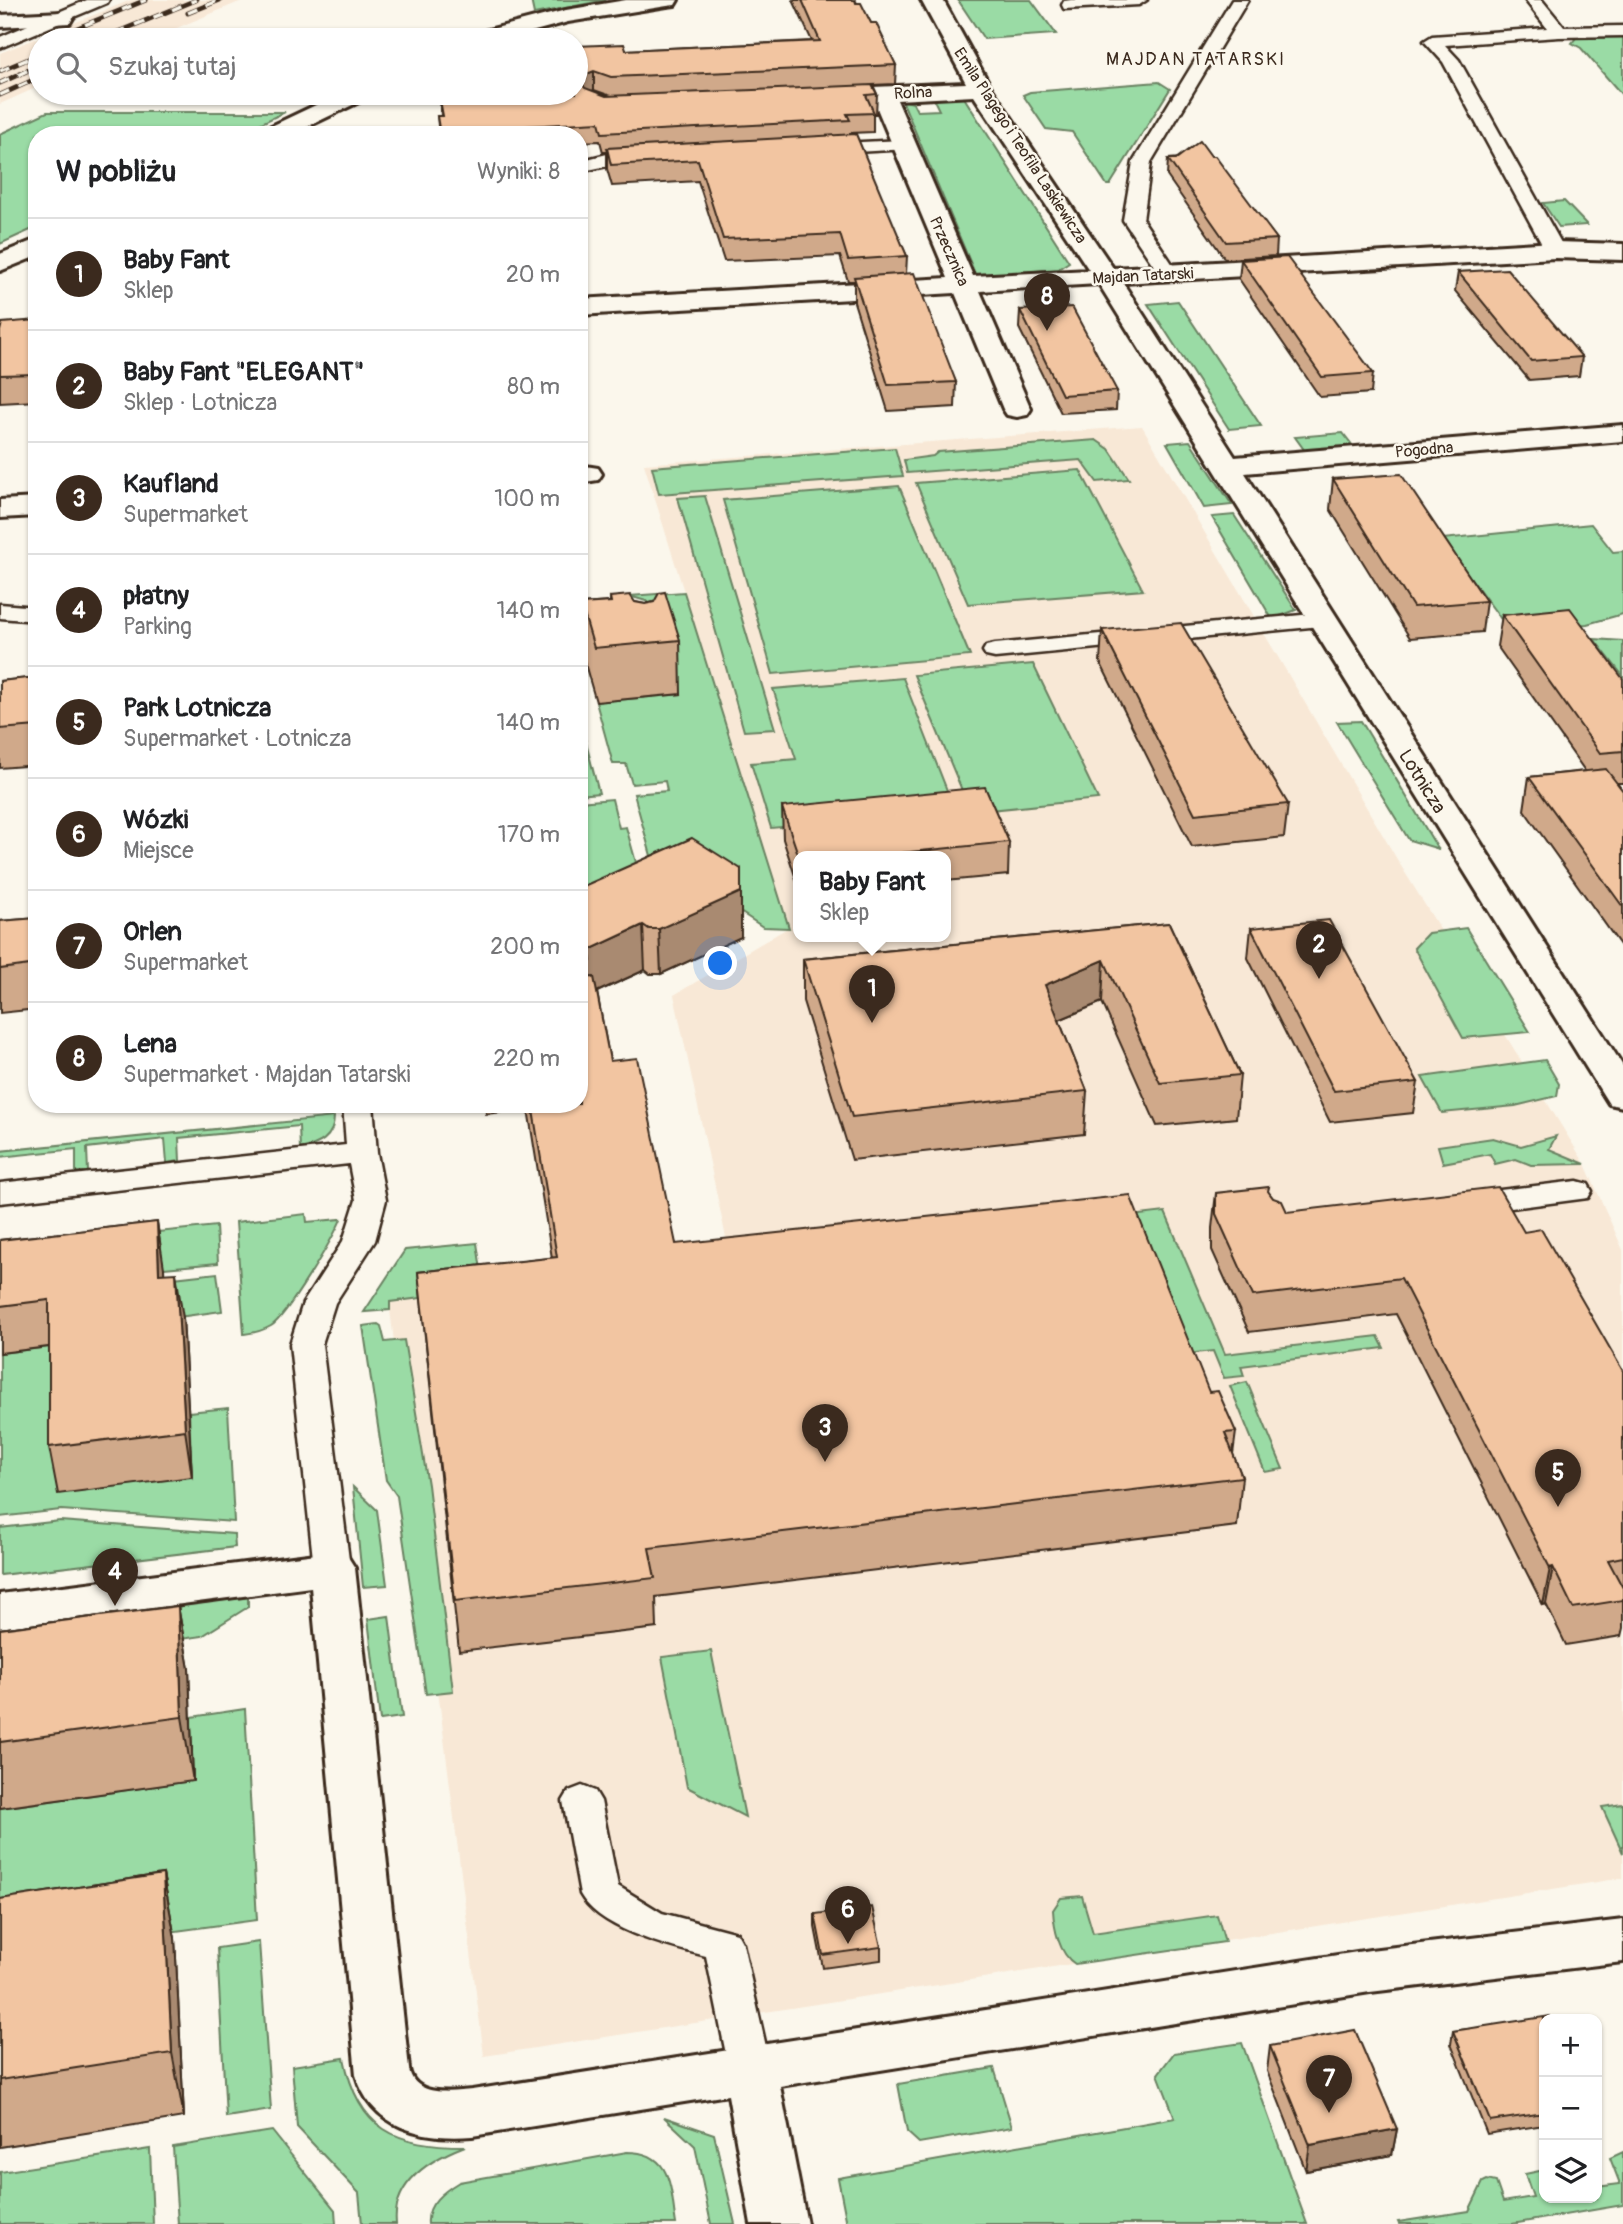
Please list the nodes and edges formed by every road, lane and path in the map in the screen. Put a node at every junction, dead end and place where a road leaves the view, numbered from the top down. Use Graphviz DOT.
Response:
graph roads {
  1 [pos="101,0"];
  2 [pos="667,0"];
  3 [pos="932,0"];
  4 [pos="1139,0"];
  5 [pos="1240,0"];
  6 [pos="1532,0"];
  7 [pos="1070,5"];
  8 [pos="62,18"];
  9 [pos="0,20"];
  10 [pos="37,28"];
  11 [pos="522,28"];
  12 [pos="28,32"];
  13 [pos="1559,32"];
  14 [pos="1623,32"];
  15 [pos="0,43"];
  16 [pos="981,89"];
  17 [pos="883,94"];
  18 [pos="800,97"];
  19 [pos="334,105"];
  20 [pos="290,126"];
  21 [pos="903,145"];
  22 [pos="795,150"];
  23 [pos="661,157"];
  24 [pos="588,165"];
  25 [pos="28,250"];
  26 [pos="1555,250"];
  27 [pos="1623,252"];
  28 [pos="0,263"];
  29 [pos="1169,274"];
  30 [pos="1107,278"];
  31 [pos="965,286"];
  32 [pos="588,307"];
  33 [pos="1017,409"];
  34 [pos="1623,433"];
  35 [pos="1225,466"];
  36 [pos="28,507"];
  37 [pos="0,509"];
  38 [pos="0,611"];
  39 [pos="28,613"];
  40 [pos="1323,620"];
  41 [pos="995,651"];
  42 [pos="1623,1096"];
  43 [pos="359,1113"];
  44 [pos="362,1153"];
  45 [pos="1577,1191"];
  46 [pos="0,1193"];
  47 [pos="1443,1207"];
  48 [pos="332,1568"];
  49 [pos="0,1611"];
  50 [pos="582,1801"];
  51 [pos="1623,1941"];
  52 [pos="750,2069"];
  53 [pos="779,2224"];
  1 -- 8 [label="lane"];
  2 -- 11 [label="street"];
  3 -- 16 [label="street, Emila Plagego i Teofila Laskiewicza"];
  4 -- 7 [label="lane"];
  5 -- 29 [label="lane"];
  6 -- 13 [label="lane"];
  8 -- 9 [label="street"];
  8 -- 10 [label="lane"];
  12 -- 15 [label="lane"];
  13 -- 14 [label="lane"];
  13 -- 26 [label="lane"];
  16 -- 17 [label="street, Rolna"];
  16 -- 30 [label="street, Emila Plagego i Teofila Laskiewicza"];
  17 -- 18 [label="street, Rolna"];
  17 -- 21 [label="street, Przecznica"];
  19 -- 20 [label="street"];
  21 -- 22 [label="lane"];
  21 -- 31 [label="street, Przecznica"];
  23 -- 24 [label="lane"];
  25 -- 28 [label="street"];
  26 -- 27 [label="street, Majdan Tatarski"];
  26 -- 29 [label="street, Majdan Tatarski"];
  29 -- 30 [label="street, Majdan Tatarski"];
  30 -- 31 [label="street, Majdan Tatarski"];
  30 -- 35 [label="street, Emila Plagego i Teofila Laskiewicza"];
  31 -- 32 [label="street, Majdan Tatarski"];
  31 -- 33 [label="street, Przecznica"];
  34 -- 35 [label="street, Pogodna"];
  35 -- 40 [label="street, Lotnicza"];
  36 -- 37 [label="street"];
  38 -- 39 [label="lane"];
  40 -- 41 [label="lane"];
  40 -- 42 [label="street, Lotnicza"];
  43 -- 44 [label="lane"];
  44 -- 46 [label="lane"];
  44 -- 48 [label="lane"];
  45 -- 47 [label="lane"];
  48 -- 49 [label="street"];
  48 -- 52 [label="street"];
  50 -- 52 [label="lane"];
  51 -- 52 [label="street"];
  52 -- 53 [label="street"];
}
